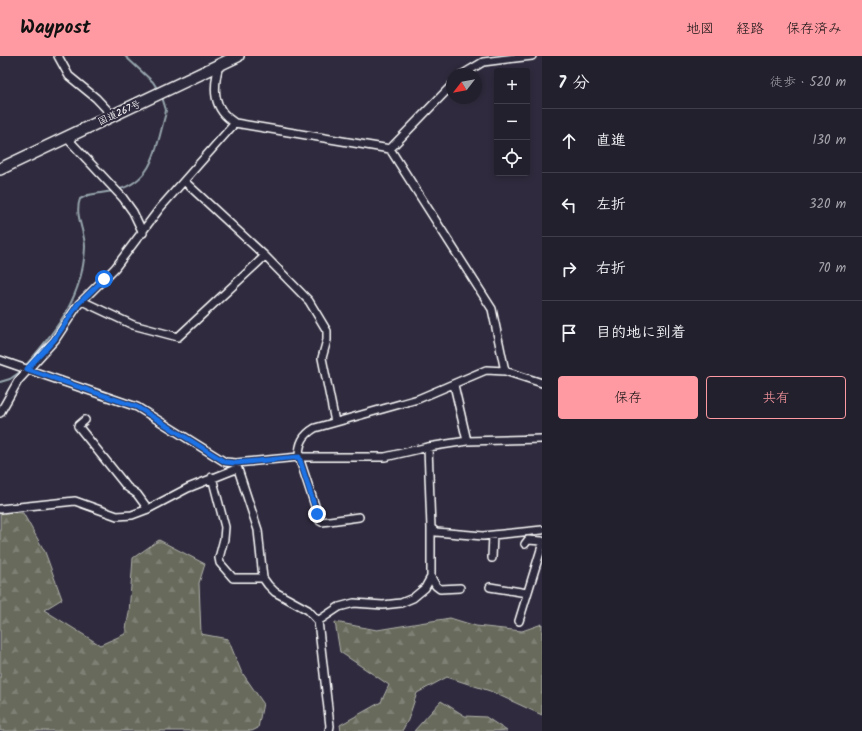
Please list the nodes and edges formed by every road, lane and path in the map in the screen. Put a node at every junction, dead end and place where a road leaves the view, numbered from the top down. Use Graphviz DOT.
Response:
graph roads {
  1 [pos="58,56"];
  2 [pos="238,56"];
  3 [pos="532,56"];
  4 [pos="223,61"];
  5 [pos="473,68"];
  6 [pos="446,92"];
  7 [pos="112,115"];
  8 [pos="235,123"];
  9 [pos="66,137"];
  10 [pos="390,149"];
  11 [pos="0,169"];
  12 [pos="184,181"];
  13 [pos="143,233"];
  14 [pos="264,256"];
  15 [pos="82,300"];
  16 [pos="0,360"];
  17 [pos="27,369"];
  18 [pos="505,371"];
  19 [pos="542,383"];
  20 [pos="454,385"];
  21 [pos="0,413"];
  22 [pos="85,420"];
  23 [pos="335,422"];
  24 [pos="542,440"];
  25 [pos="467,441"];
  26 [pos="428,447"];
  27 [pos="299,457"];
  28 [pos="236,466"];
  29 [pos="212,477"];
  30 [pos="0,509"];
  31 [pos="148,509"];
  32 [pos="359,517"];
  33 [pos="431,528"];
  34 [pos="542,530"];
  35 [pos="493,535"];
  36 [pos="542,541"];
  37 [pos="525,544"];
  38 [pos="542,546"];
  39 [pos="492,558"];
  40 [pos="431,577"];
  41 [pos="263,578"];
  42 [pos="490,587"];
  43 [pos="460,588"];
  44 [pos="527,593"];
  45 [pos="318,621"];
  46 [pos="518,621"];
  47 [pos="328,731"];
  1 -- 7 [label="street"];
  2 -- 4 [label="highway, 国道267号"];
  3 -- 5 [label="street"];
  4 -- 7 [label="highway, 国道267号"];
  4 -- 8 [label="street"];
  6 -- 10 [label="street"];
  7 -- 9 [label="highway, 国道267号"];
  8 -- 10 [label="street"];
  8 -- 12 [label="street"];
  9 -- 11 [label="highway, 国道267号"];
  9 -- 13 [label="street"];
  10 -- 18 [label="street"];
  12 -- 13 [label="street"];
  12 -- 14 [label="street"];
  13 -- 15 [label="street"];
  14 -- 15 [label="street"];
  14 -- 23 [label="street"];
  15 -- 17 [label="street"];
  16 -- 17 [label="street"];
  17 -- 21 [label="street"];
  17 -- 28 [label="street"];
  18 -- 19 [label="street"];
  18 -- 20 [label="street"];
  20 -- 23 [label="street"];
  20 -- 25 [label="street"];
  22 -- 31 [label="street"];
  23 -- 27 [label="street"];
  24 -- 25 [label="street"];
  25 -- 26 [label="street"];
  26 -- 27 [label="street"];
  26 -- 33 [label="street"];
  27 -- 28 [label="street"];
  27 -- 32 [label="street"];
  28 -- 29 [label="street"];
  28 -- 41 [label="street"];
  29 -- 31 [label="street"];
  29 -- 41 [label="street"];
  30 -- 31 [label="street"];
  33 -- 35 [label="street"];
  33 -- 40 [label="street"];
  34 -- 35 [label="street"];
  35 -- 39 [label="street"];
  36 -- 37 [label="street"];
  38 -- 44 [label="street"];
  40 -- 43 [label="street"];
  40 -- 45 [label="street"];
  41 -- 45 [label="street"];
  42 -- 44 [label="street"];
  44 -- 46 [label="street"];
  45 -- 47 [label="street"];
}
